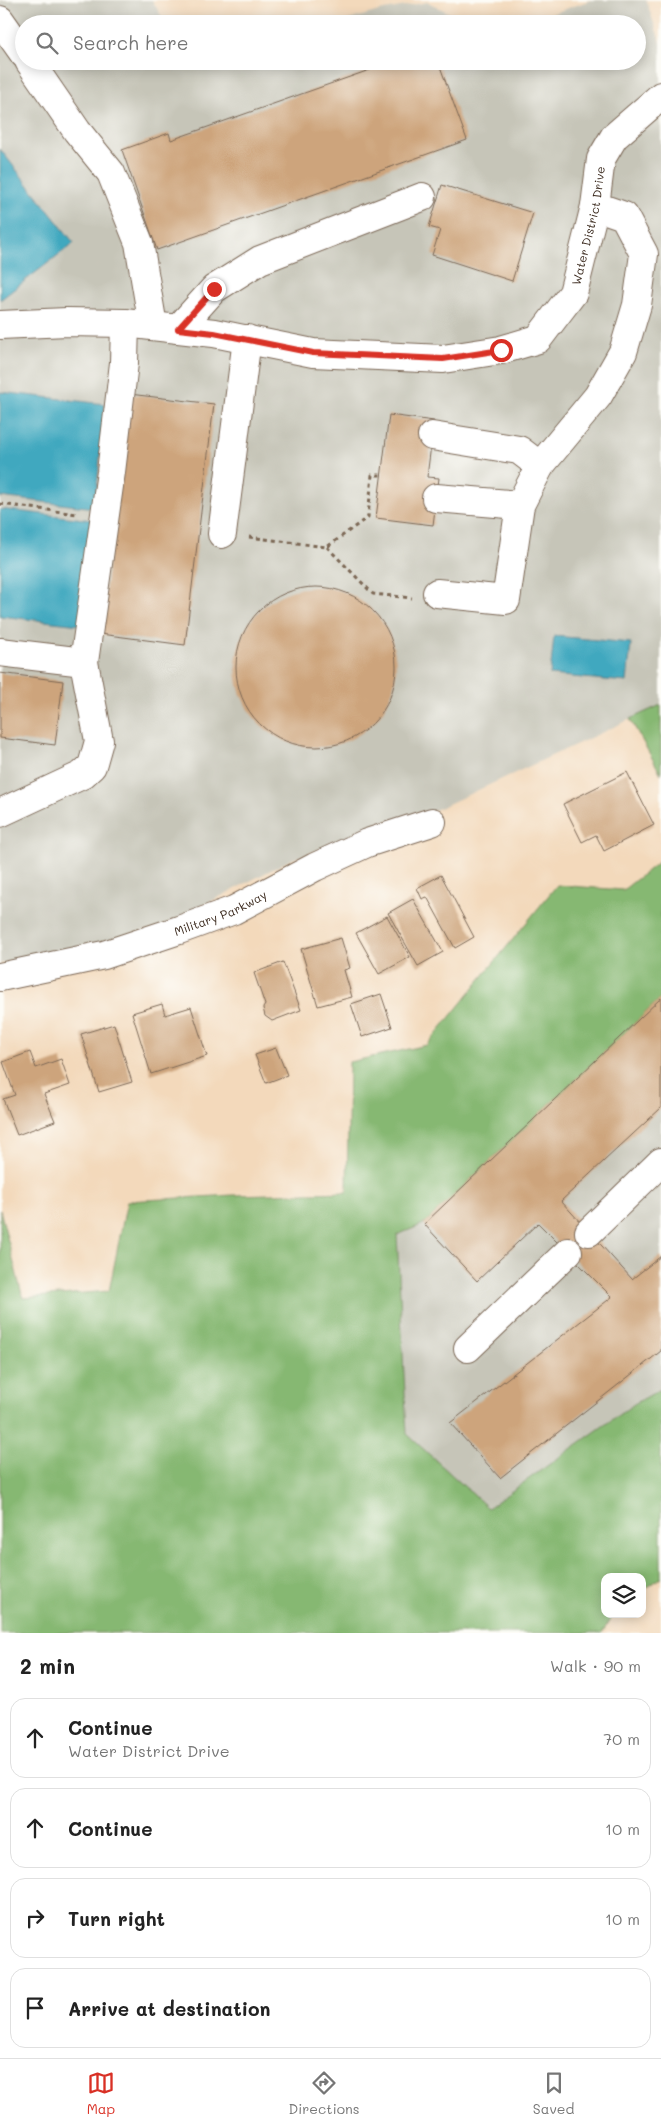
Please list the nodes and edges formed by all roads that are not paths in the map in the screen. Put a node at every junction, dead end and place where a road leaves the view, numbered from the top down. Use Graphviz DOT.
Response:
graph roads {
  1 [pos="0,20"];
  2 [pos="15,41"];
  3 [pos="34,70"];
  4 [pos="661,96"];
  5 [pos="422,197"];
  6 [pos="595,206"];
  7 [pos="125,323"];
  8 [pos="0,325"];
  9 [pos="165,328"];
  10 [pos="247,340"];
  11 [pos="432,436"];
  12 [pos="540,466"];
  13 [pos="436,498"];
  14 [pos="520,505"];
  15 [pos="222,534"];
  16 [pos="438,594"];
  17 [pos="0,652"];
  18 [pos="84,662"];
  19 [pos="0,812"];
  20 [pos="432,822"];
  21 [pos="0,977"];
  22 [pos="661,1162"];
  23 [pos="589,1232"];
  24 [pos="568,1252"];
  25 [pos="468,1348"];
  1 -- 2 [label="street"];
  3 -- 9 [label="street"];
  4 -- 6 [label="street, Water District Drive"];
  5 -- 9 [label="street"];
  6 -- 10 [label="street, Water District Drive"];
  6 -- 12 [label="street"];
  7 -- 8 [label="street, Water District Drive"];
  7 -- 9 [label="street, Water District Drive"];
  7 -- 18 [label="street"];
  9 -- 10 [label="street, Water District Drive"];
  10 -- 15 [label="street"];
  11 -- 12 [label="street"];
  12 -- 14 [label="street"];
  13 -- 14 [label="street"];
  14 -- 16 [label="street"];
  17 -- 18 [label="street"];
  18 -- 19 [label="street"];
  20 -- 21 [label="street, Military Parkway"];
  22 -- 23 [label="street"];
  24 -- 25 [label="street"];
}
